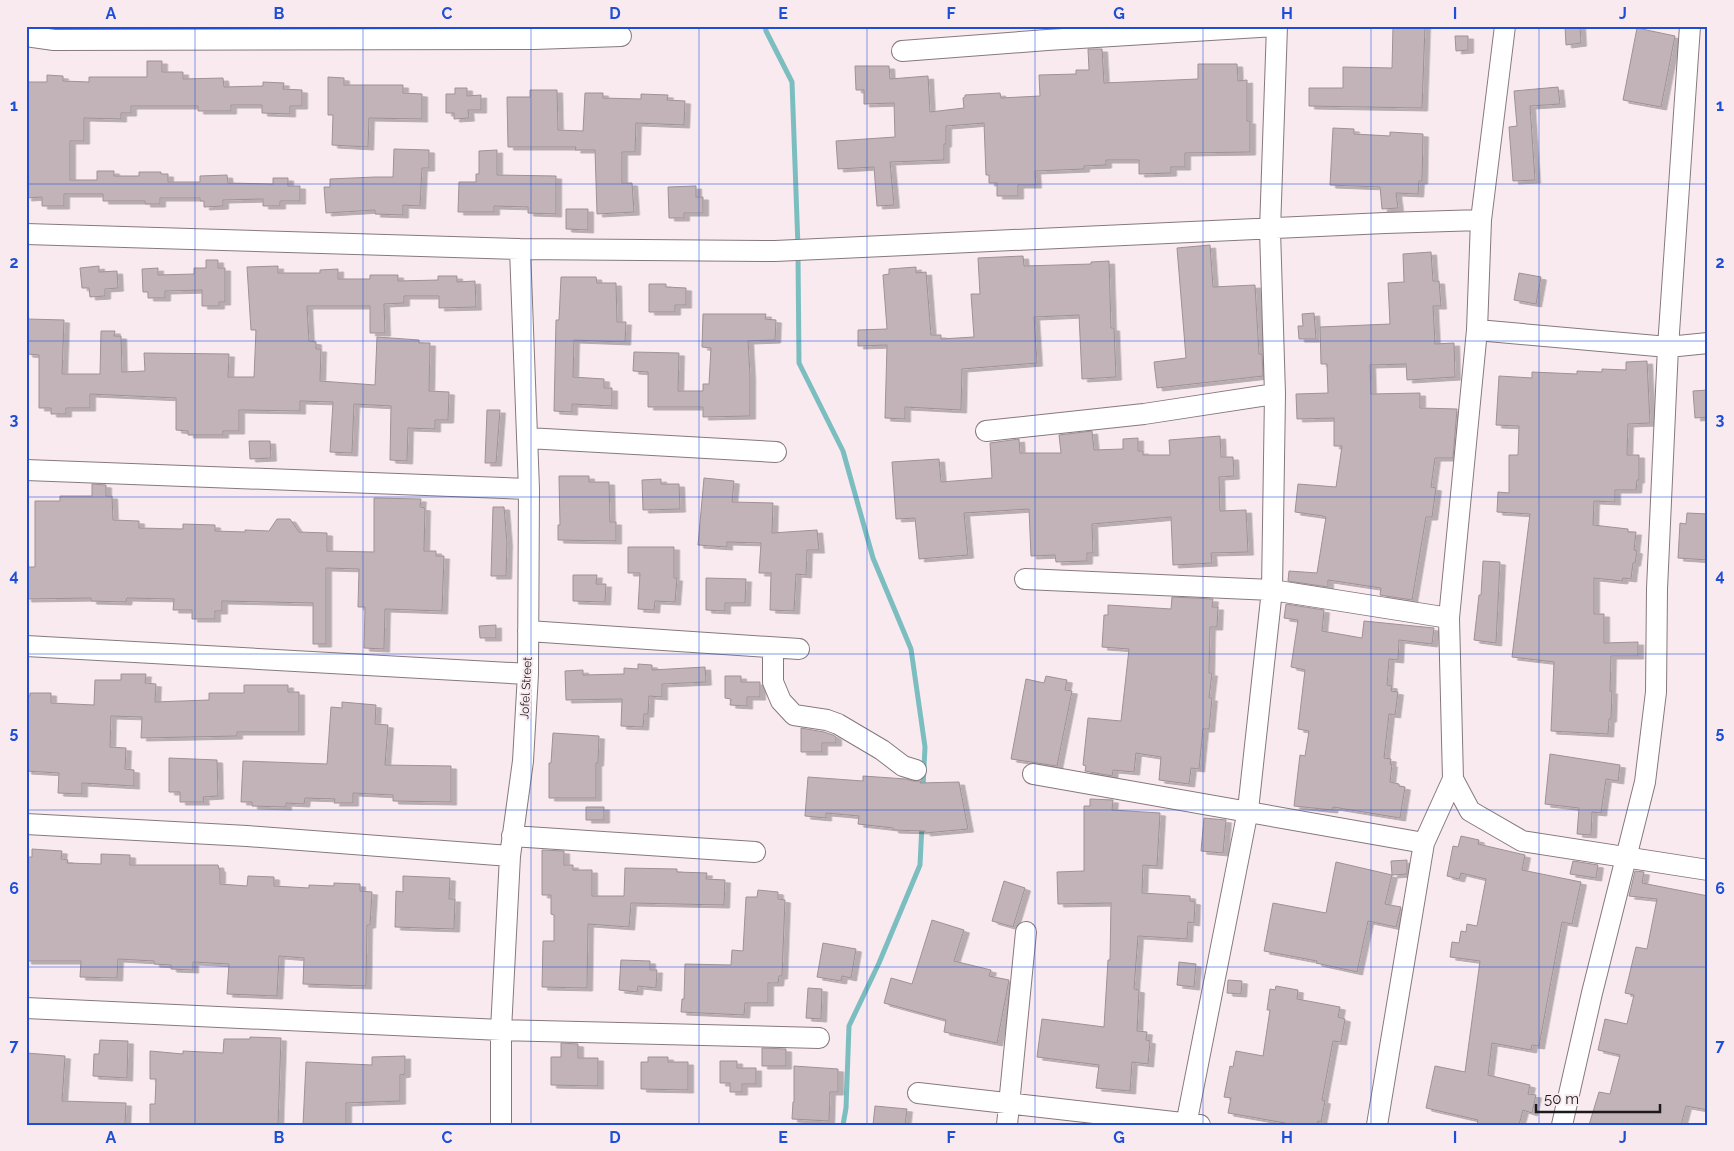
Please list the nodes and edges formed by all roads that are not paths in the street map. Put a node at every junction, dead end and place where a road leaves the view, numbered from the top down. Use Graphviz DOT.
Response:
graph roads {
  1 [pos="1278,26"];
  2 [pos="1505,26"];
  3 [pos="1690,26"];
  4 [pos="54,33"];
  5 [pos="534,33"];
  6 [pos="26,36"];
  7 [pos="621,36"];
  8 [pos="902,51"];
  9 [pos="1481,220"];
  10 [pos="1270,230"];
  11 [pos="26,234"];
  12 [pos="520,249"];
  13 [pos="1477,330"];
  14 [pos="1708,343"];
  15 [pos="1668,347"];
  16 [pos="1275,394"];
  17 [pos="986,431"];
  18 [pos="527,438"];
  19 [pos="776,452"];
  20 [pos="26,470"];
  21 [pos="529,489"];
  22 [pos="1025,578"];
  23 [pos="1272,590"];
  24 [pos="1449,618"];
  25 [pos="528,631"];
  26 [pos="26,646"];
  27 [pos="773,648"];
  28 [pos="799,649"];
  29 [pos="528,674"];
  30 [pos="916,770"];
  31 [pos="1033,774"];
  32 [pos="1453,779"];
  33 [pos="1248,810"];
  34 [pos="26,824"];
  35 [pos="1424,843"];
  36 [pos="511,846"];
  37 [pos="756,852"];
  38 [pos="1625,857"];
  39 [pos="1708,870"];
  40 [pos="1026,932"];
  41 [pos="26,1008"];
  42 [pos="501,1030"];
  43 [pos="819,1038"];
  44 [pos="918,1093"];
  45 [pos="1010,1104"];
  46 [pos="1191,1124"];
  47 [pos="501,1125"];
  48 [pos="1007,1125"];
  49 [pos="1377,1125"];
  50 [pos="1562,1125"];
  1 -- 8 [label="street"];
  1 -- 10 [label="street"];
  2 -- 9 [label="street"];
  3 -- 15 [label="street"];
  4 -- 5 [label="street"];
  4 -- 6 [label="street"];
  5 -- 7 [label="street"];
  9 -- 10 [label="street"];
  9 -- 13 [label="street"];
  10 -- 12 [label="street"];
  10 -- 16 [label="street"];
  11 -- 12 [label="street"];
  12 -- 18 [label="street, Jofel Street"];
  13 -- 15 [label="street"];
  13 -- 24 [label="street"];
  14 -- 15 [label="street"];
  15 -- 38 [label="street"];
  16 -- 17 [label="street"];
  16 -- 23 [label="street"];
  18 -- 19 [label="street"];
  18 -- 21 [label="street, Jofel Street"];
  20 -- 21 [label="street"];
  21 -- 25 [label="street, Jofel Street"];
  22 -- 23 [label="street"];
  23 -- 24 [label="street"];
  23 -- 33 [label="street"];
  24 -- 32 [label="street"];
  25 -- 27 [label="street"];
  25 -- 29 [label="street, Jofel Street"];
  26 -- 29 [label="street"];
  27 -- 28 [label="street"];
  27 -- 30 [label="street"];
  29 -- 36 [label="street, Jofel Street"];
  31 -- 33 [label="street"];
  32 -- 35 [label="street"];
  32 -- 38 [label="street"];
  33 -- 35 [label="street"];
  33 -- 46 [label="street"];
  34 -- 36 [label="street"];
  35 -- 49 [label="street"];
  36 -- 37 [label="street"];
  36 -- 42 [label="street, Jofel Street"];
  38 -- 39 [label="street"];
  38 -- 50 [label="street"];
  40 -- 45 [label="street"];
  41 -- 42 [label="street"];
  42 -- 43 [label="street"];
  42 -- 47 [label="street, Jofel Street"];
  44 -- 45 [label="street"];
  45 -- 46 [label="street"];
  45 -- 48 [label="street"];
}
